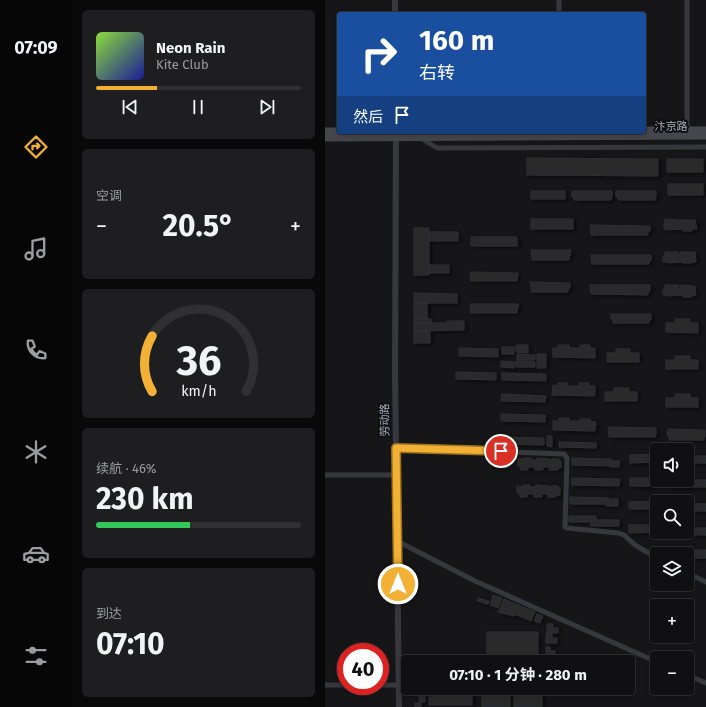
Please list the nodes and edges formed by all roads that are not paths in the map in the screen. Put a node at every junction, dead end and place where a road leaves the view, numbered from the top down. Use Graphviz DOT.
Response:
graph roads {
  1 [pos="395,0"];
  2 [pos="559,0"];
  3 [pos="687,0"];
  4 [pos="395,12"];
  5 [pos="559,12"];
  6 [pos="646,130"];
  7 [pos="687,130"];
  8 [pos="706,130"];
  9 [pos="325,131"];
  10 [pos="337,131"];
  11 [pos="396,135"];
  12 [pos="706,136"];
  13 [pos="325,138"];
  14 [pos="421,138"];
  15 [pos="706,147"];
  16 [pos="396,448"];
  17 [pos="396,474"];
  18 [pos="325,475"];
  19 [pos="397,541"];
  20 [pos="650,554"];
  21 [pos="694,576"];
  22 [pos="706,582"];
  23 [pos="650,659"];
  24 [pos="694,678"];
  25 [pos="706,683"];
  26 [pos="325,685"];
  27 [pos="337,685"];
  28 [pos="389,685"];
  29 [pos="398,685"];
  30 [pos="399,707"];
  1 -- 4 [label="street"];
  2 -- 5 [label="street"];
  3 -- 7 [label="street"];
  6 -- 7 [label="main road, 汴京路"];
  7 -- 8 [label="main road, 汴京路"];
  9 -- 10 [label="main road"];
  11 -- 13 [label="main road, 汴京路"];
  11 -- 14 [label="main road, 汴京路"];
  11 -- 16 [label="street, 劳动路"];
  12 -- 14 [label="main road, 汴京路"];
  14 -- 15 [label="street"];
  16 -- 17 [label="street, 劳动路"];
  16 -- 20 [label="street"];
  17 -- 18 [label="street"];
  17 -- 19 [label="street, 劳动路"];
  19 -- 23 [label="street"];
  19 -- 29 [label="street, 劳动路"];
  21 -- 22 [label="street"];
  24 -- 25 [label="street"];
  26 -- 27 [label="street"];
  28 -- 29 [label="street"];
  29 -- 30 [label="street, 劳动路"];
}
